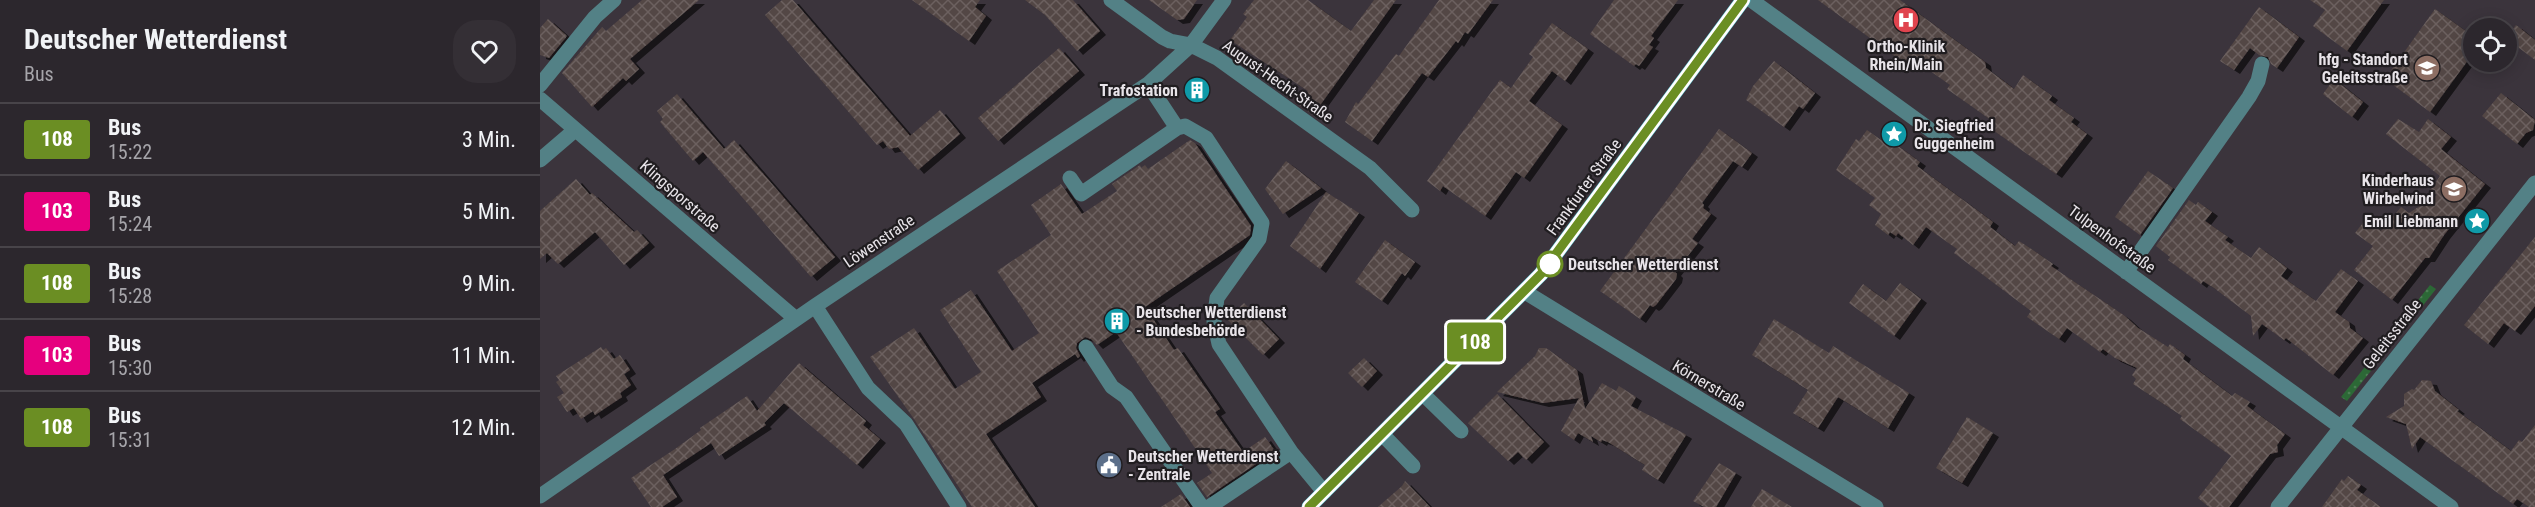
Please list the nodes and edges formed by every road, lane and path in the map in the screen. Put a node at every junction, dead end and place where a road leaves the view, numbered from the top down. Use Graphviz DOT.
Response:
graph roads {
  1 [pos="614,0"];
  2 [pos="1111,0"];
  3 [pos="1224,0"];
  4 [pos="1743,0"];
  5 [pos="1751,0"];
  6 [pos="1191,45"];
  7 [pos="2262,64"];
  8 [pos="1148,84"];
  9 [pos="540,85"];
  10 [pos="540,99"];
  11 [pos="1177,128"];
  12 [pos="575,130"];
  13 [pos="540,160"];
  14 [pos="1070,177"];
  15 [pos="2532,193"];
  16 [pos="1412,210"];
  17 [pos="2126,272"];
  18 [pos="1525,292"];
  19 [pos="815,306"];
  20 [pos="796,319"];
  21 [pos="1086,348"];
  22 [pos="1423,394"];
  23 [pos="2341,427"];
  24 [pos="1461,431"];
  25 [pos="1383,435"];
  26 [pos="1291,452"];
  27 [pos="1413,466"];
  28 [pos="1324,492"];
  29 [pos="540,496"];
  30 [pos="1852,501"];
  31 [pos="959,507"];
  32 [pos="1202,507"];
  33 [pos="1209,507"];
  34 [pos="1309,507"];
  35 [pos="1876,507"];
  36 [pos="2278,507"];
  37 [pos="2451,507"];
  1 -- 9 [label="street"];
  2 -- 6 [label="street, August-Hecht-Straße"];
  3 -- 6 [label="street, Löwenstraße"];
  4 -- 18 [label="main road, Frankfurter Straße"];
  5 -- 17 [label="street, Tulpenhofstraße"];
  6 -- 8 [label="street, Löwenstraße"];
  6 -- 16 [label="street, August-Hecht-Straße"];
  7 -- 17 [label="street"];
  8 -- 11 [label="street"];
  8 -- 19 [label="street, Löwenstraße"];
  10 -- 12 [label="street, Klingsporstraße"];
  11 -- 14 [label="street"];
  11 -- 26 [label="street"];
  12 -- 13 [label="street"];
  12 -- 20 [label="street, Klingsporstraße"];
  15 -- 23 [label="street, Geleitsstraße"];
  17 -- 23 [label="street, Tulpenhofstraße"];
  18 -- 22 [label="main road, Frankfurter Straße"];
  18 -- 30 [label="street, Körnerstraße"];
  19 -- 20 [label="street, Löwenstraße"];
  19 -- 31 [label="street"];
  20 -- 29 [label="street, Löwenstraße"];
  21 -- 32 [label="street"];
  22 -- 24 [label="street"];
  22 -- 25 [label="main road, Frankfurter Straße"];
  23 -- 36 [label="street, Geleitsstraße"];
  23 -- 37 [label="street, Tulpenhofstraße"];
  25 -- 27 [label="street"];
  25 -- 28 [label="main road, Frankfurter Straße"];
  26 -- 28 [label="street"];
  26 -- 33 [label="street"];
  28 -- 34 [label="main road, Frankfurter Straße"];
  30 -- 35 [label="street, Körnerstraße"];
}
